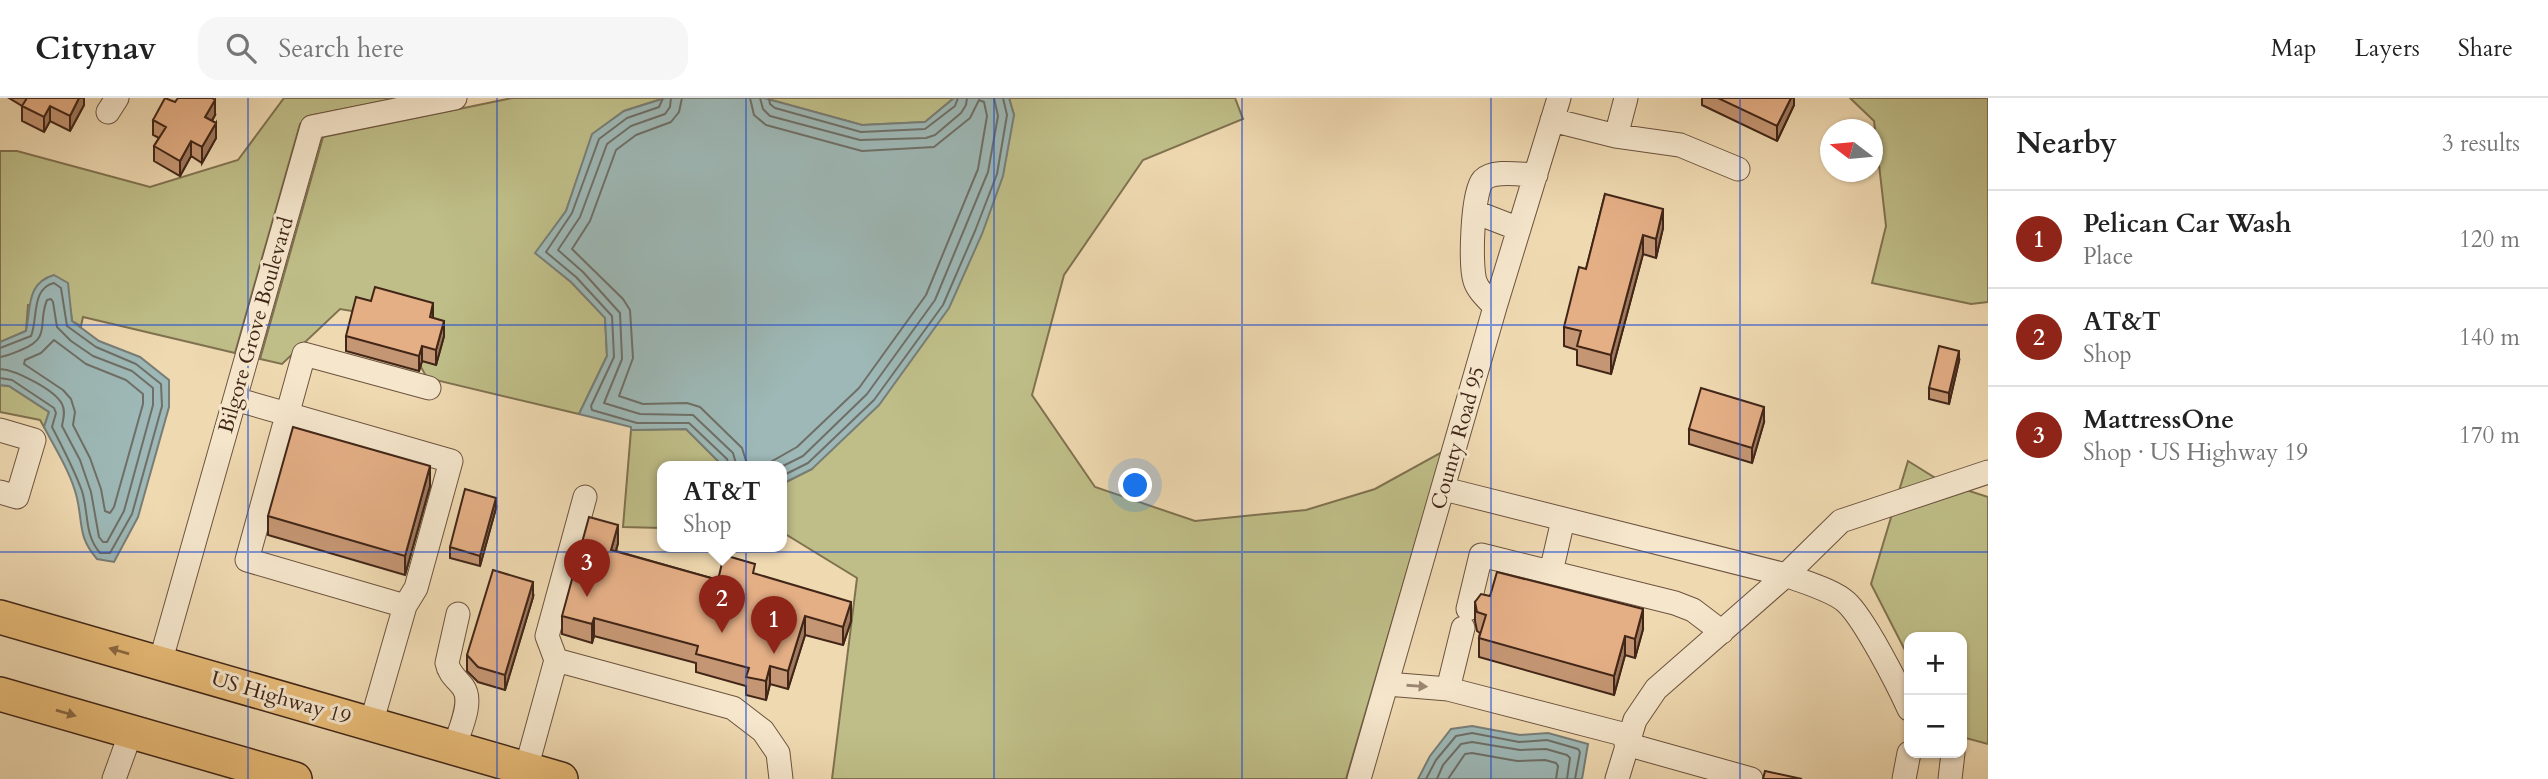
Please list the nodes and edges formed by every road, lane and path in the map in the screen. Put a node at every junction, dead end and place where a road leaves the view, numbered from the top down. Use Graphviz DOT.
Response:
graph roads {
  1 [pos="455,98"];
  2 [pos="1626,98"];
  3 [pos="1555,109"];
  4 [pos="1616,136"];
  5 [pos="1738,169"];
  6 [pos="1536,175"];
  7 [pos="1475,212"];
  8 [pos="1519,229"];
  9 [pos="1495,307"];
  10 [pos="429,388"];
  11 [pos="235,400"];
  12 [pos="285,414"];
  13 [pos="0,430"];
  14 [pos="1988,472"];
  15 [pos="1444,489"];
  16 [pos="0,492"];
  17 [pos="585,497"];
  18 [pos="1563,520"];
  19 [pos="1551,572"];
  20 [pos="1786,575"];
  21 [pos="405,606"];
  22 [pos="458,614"];
  23 [pos="0,617"];
  24 [pos="1722,632"];
  25 [pos="556,660"];
  26 [pos="160,663"];
  27 [pos="1387,684"];
  28 [pos="1448,689"];
  29 [pos="0,694"];
  30 [pos="1904,700"];
  31 [pos="371,724"];
  32 [pos="131,732"];
  33 [pos="1628,740"];
  34 [pos="454,748"];
  35 [pos="1908,758"];
  36 [pos="1952,758"];
  37 [pos="526,769"];
  38 [pos="114,779"];
  39 [pos="295,779"];
  40 [pos="561,779"];
  41 [pos="781,779"];
  42 [pos="1359,779"];
  43 [pos="1617,779"];
  44 [pos="1751,779"];
  45 [pos="1903,779"];
  46 [pos="1950,779"];
  1 -- 11 [label="street, Bilgore Grove Boulevard"];
  2 -- 4 [label="street"];
  3 -- 4 [label="street"];
  3 -- 6 [label="street, County Road 95"];
  4 -- 5 [label="street"];
  6 -- 7 [label="street"];
  6 -- 8 [label="street, County Road 95"];
  7 -- 8 [label="street"];
  7 -- 9 [label="street"];
  8 -- 9 [label="street, County Road 95"];
  9 -- 15 [label="street, County Road 95"];
  10 -- 12 [label="street"];
  11 -- 12 [label="street"];
  11 -- 26 [label="street, Bilgore Grove Boulevard"];
  12 -- 21 [label="street"];
  12 -- 21 [label="street"];
  13 -- 16 [label="street"];
  14 -- 20 [label="street"];
  15 -- 18 [label="street"];
  15 -- 27 [label="street, County Road 95"];
  17 -- 25 [label="street"];
  18 -- 19 [label="street"];
  18 -- 20 [label="street"];
  19 -- 24 [label="street"];
  19 -- 28 [label="street"];
  20 -- 24 [label="street"];
  20 -- 30 [label="street"];
  21 -- 31 [label="street"];
  22 -- 34 [label="street"];
  26 -- 23 [label="highway, US Highway 19, one-way"];
  24 -- 33 [label="street"];
  25 -- 37 [label="street"];
  25 -- 41 [label="street"];
  26 -- 31 [label="highway, US Highway 19"];
  27 -- 28 [label="street, one-way"];
  27 -- 42 [label="street, County Road 95"];
  28 -- 33 [label="street"];
  29 -- 32 [label="highway, one-way"];
  31 -- 34 [label="highway, US Highway 19"];
  32 -- 38 [label="street"];
  32 -- 39 [label="highway"];
  33 -- 43 [label="street"];
  33 -- 44 [label="street"];
  34 -- 37 [label="highway, US Highway 19"];
  35 -- 45 [label="street"];
  36 -- 46 [label="street"];
  37 -- 40 [label="highway, US Highway 19"];
}
